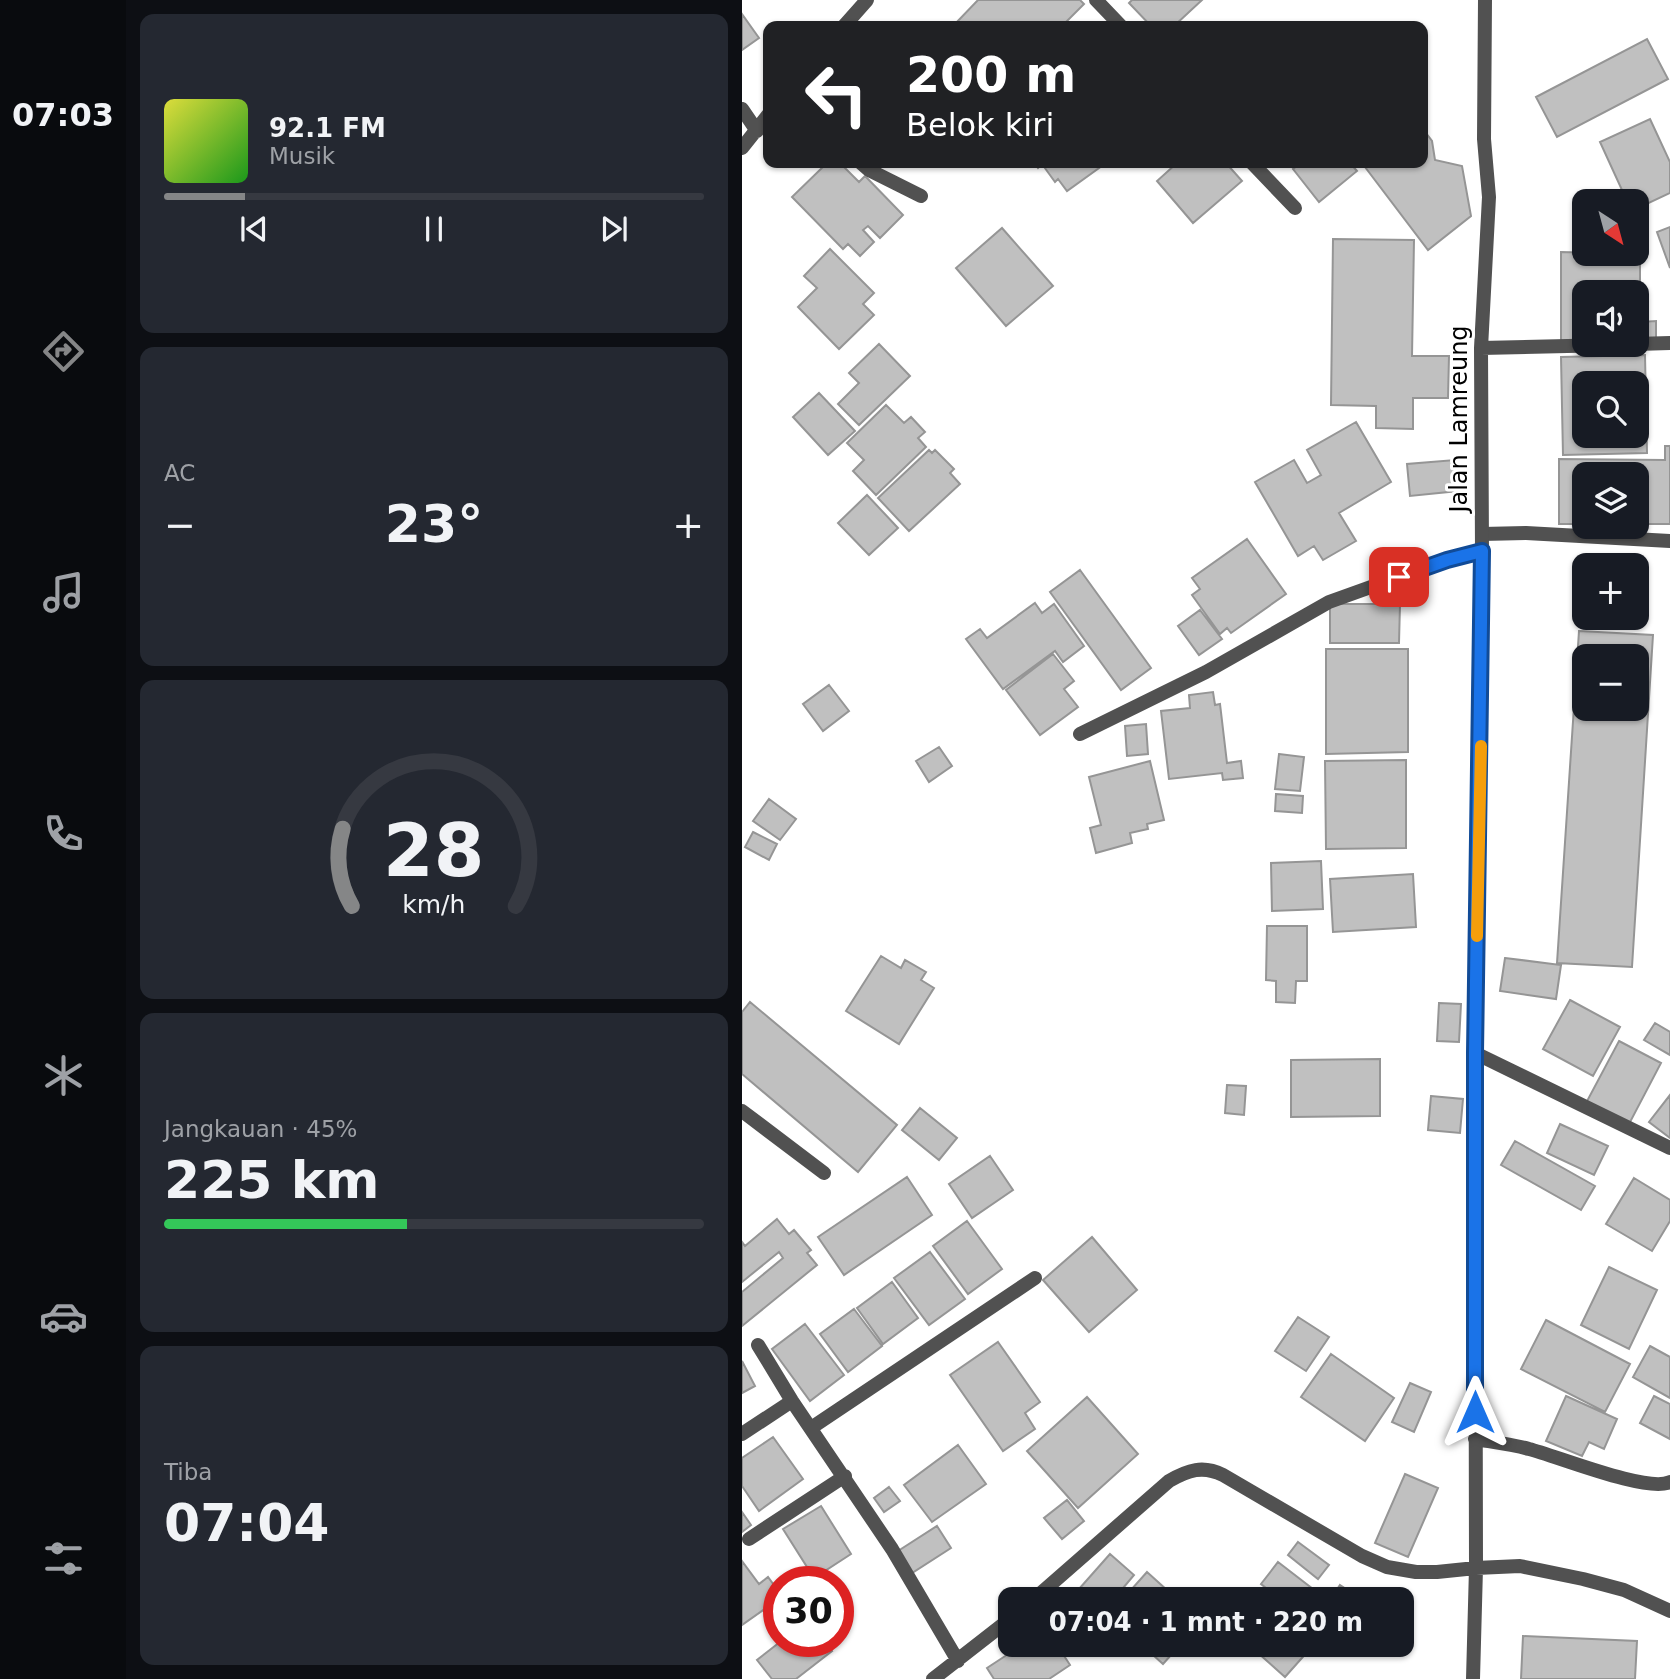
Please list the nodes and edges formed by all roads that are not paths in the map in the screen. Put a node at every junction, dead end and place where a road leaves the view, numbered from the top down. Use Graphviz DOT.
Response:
graph roads {
  1 [pos="867,0"];
  2 [pos="1096,0"];
  3 [pos="1485,0"];
  4 [pos="848,21"];
  5 [pos="1116,21"];
  6 [pos="742,109"];
  7 [pos="763,122"];
  8 [pos="757,131"];
  9 [pos="742,148"];
  10 [pos="867,168"];
  11 [pos="1257,168"];
  12 [pos="920,196"];
  13 [pos="1295,208"];
  14 [pos="1670,343"];
  15 [pos="1649,344"];
  16 [pos="1572,346"];
  17 [pos="1481,348"];
  18 [pos="1482,534"];
  19 [pos="1670,541"];
  20 [pos="1482,551"];
  21 [pos="1080,734"];
  22 [pos="1475,1053"];
  23 [pos="742,1111"];
  24 [pos="1670,1148"];
  25 [pos="824,1172"];
  26 [pos="1035,1278"];
  27 [pos="758,1345"];
  28 [pos="792,1401"];
  29 [pos="811,1428"];
  30 [pos="742,1434"];
  31 [pos="1475,1439"];
  32 [pos="845,1476"];
  33 [pos="1670,1482"];
  34 [pos="749,1539"];
  35 [pos="1476,1567"];
  36 [pos="1048,1587"];
  37 [pos="1670,1611"];
  38 [pos="998,1629"];
  39 [pos="958,1661"];
  40 [pos="933,1679"];
  41 [pos="1473,1679"];
  1 -- 4 [label="street"];
  2 -- 5 [label="street"];
  3 -- 17 [label="street, Jalan Lamreung"];
  6 -- 8 [label="street"];
  7 -- 8 [label="street"];
  8 -- 9 [label="street"];
  10 -- 12 [label="street"];
  11 -- 13 [label="street"];
  14 -- 15 [label="street"];
  16 -- 17 [label="street"];
  17 -- 18 [label="street, Jalan Lamreung"];
  18 -- 19 [label="street"];
  18 -- 20 [label="street, Jalan Lamreung"];
  20 -- 21 [label="street"];
  20 -- 22 [label="street, Jalan Lamreung"];
  22 -- 24 [label="street"];
  22 -- 31 [label="street, Jalan Lamreung"];
  23 -- 25 [label="street"];
  26 -- 29 [label="street"];
  27 -- 28 [label="street"];
  28 -- 29 [label="street"];
  28 -- 30 [label="street"];
  29 -- 32 [label="street"];
  31 -- 33 [label="street"];
  31 -- 35 [label="street, Jalan Lamreung"];
  32 -- 34 [label="street"];
  32 -- 39 [label="street"];
  35 -- 36 [label="street"];
  35 -- 37 [label="street"];
  35 -- 41 [label="street, Jalan Lamreung"];
  38 -- 39 [label="street"];
  39 -- 40 [label="street"];
}
